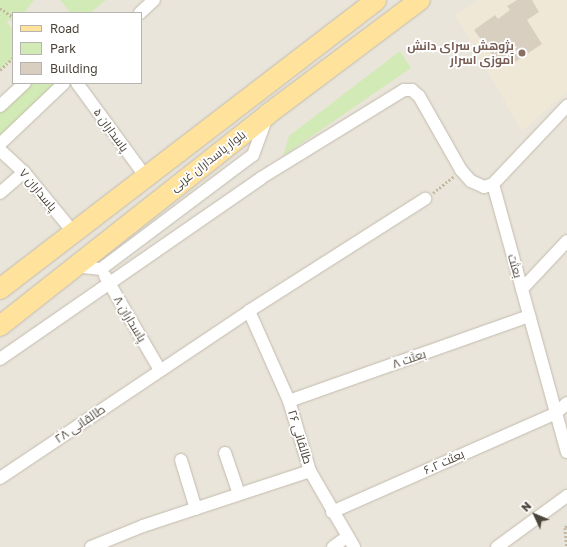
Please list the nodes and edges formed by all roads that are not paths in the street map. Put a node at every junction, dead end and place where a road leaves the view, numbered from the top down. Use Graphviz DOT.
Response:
graph roads {
  1 [pos="154,0"];
  2 [pos="376,0"];
  3 [pos="420,0"];
  4 [pos="141,12"];
  5 [pos="24,84"];
  6 [pos="63,84"];
  7 [pos="78,84"];
  8 [pos="0,106"];
  9 [pos="567,106"];
  10 [pos="268,114"];
  11 [pos="0,144"];
  12 [pos="0,150"];
  13 [pos="24,172"];
  14 [pos="145,176"];
  15 [pos="492,184"];
  16 [pos="0,193"];
  17 [pos="425,199"];
  18 [pos="74,233"];
  19 [pos="567,241"];
  20 [pos="75,266"];
  21 [pos="101,269"];
  22 [pos="109,283"];
  23 [pos="0,289"];
  24 [pos="522,289"];
  25 [pos="249,310"];
  26 [pos="529,316"];
  27 [pos="0,326"];
  28 [pos="0,359"];
  29 [pos="160,370"];
  30 [pos="289,401"];
  31 [pos="567,402"];
  32 [pos="556,413"];
  33 [pos="567,452"];
  34 [pos="225,453"];
  35 [pos="181,460"];
  36 [pos="310,471"];
  37 [pos="0,478"];
  38 [pos="239,494"];
  39 [pos="567,496"];
  40 [pos="196,509"];
  41 [pos="332,512"];
  42 [pos="346,537"];
  43 [pos="114,543"];
  44 [pos="91,547"];
  45 [pos="333,547"];
  46 [pos="354,547"];
  47 [pos="497,547"];
  1 -- 4 [label="street"];
  2 -- 14 [label="main road"];
  3 -- 10 [label="main road, بلوار پاسداران غربی"];
  5 -- 8 [label="street"];
  6 -- 11 [label="street"];
  7 -- 14 [label="street, پاسداران ۵"];
  9 -- 15 [label="street"];
  10 -- 20 [label="main road, بلوار پاسداران غربی"];
  10 -- 21 [label="street"];
  12 -- 13 [label="street, پاسداران ۷"];
  13 -- 16 [label="street"];
  13 -- 18 [label="street, پاسداران ۷"];
  14 -- 18 [label="main road"];
  15 -- 22 [label="street"];
  15 -- 24 [label="street, بعثت"];
  17 -- 25 [label="street"];
  18 -- 23 [label="main road"];
  19 -- 24 [label="street"];
  20 -- 21 [label="street"];
  20 -- 27 [label="main road, بلوار پاسداران غربی"];
  21 -- 22 [label="street, پاسداران ۸"];
  22 -- 28 [label="street"];
  22 -- 29 [label="street, پاسداران ۸"];
  24 -- 26 [label="street, بعثت"];
  25 -- 29 [label="street"];
  25 -- 30 [label="street, طالقانی ۲۶"];
  26 -- 30 [label="street, بعثت ۸"];
  26 -- 32 [label="street, بعثت"];
  29 -- 37 [label="street, طالقانی ۲۸"];
  30 -- 36 [label="street, طالقانی ۲۶"];
  31 -- 32 [label="street"];
  32 -- 33 [label="street, بعثت"];
  32 -- 41 [label="street, بعثت ۶.۲"];
  34 -- 38 [label="street"];
  35 -- 40 [label="street"];
  36 -- 38 [label="street, طالقانی ۲۶"];
  36 -- 41 [label="street"];
  38 -- 40 [label="street, طالقانی ۲۶"];
  39 -- 47 [label="street"];
  40 -- 43 [label="street, طالقانی ۲۶"];
  41 -- 42 [label="street"];
  42 -- 45 [label="street"];
  42 -- 46 [label="street"];
  43 -- 44 [label="street, طالقانی ۲۶"];
}
